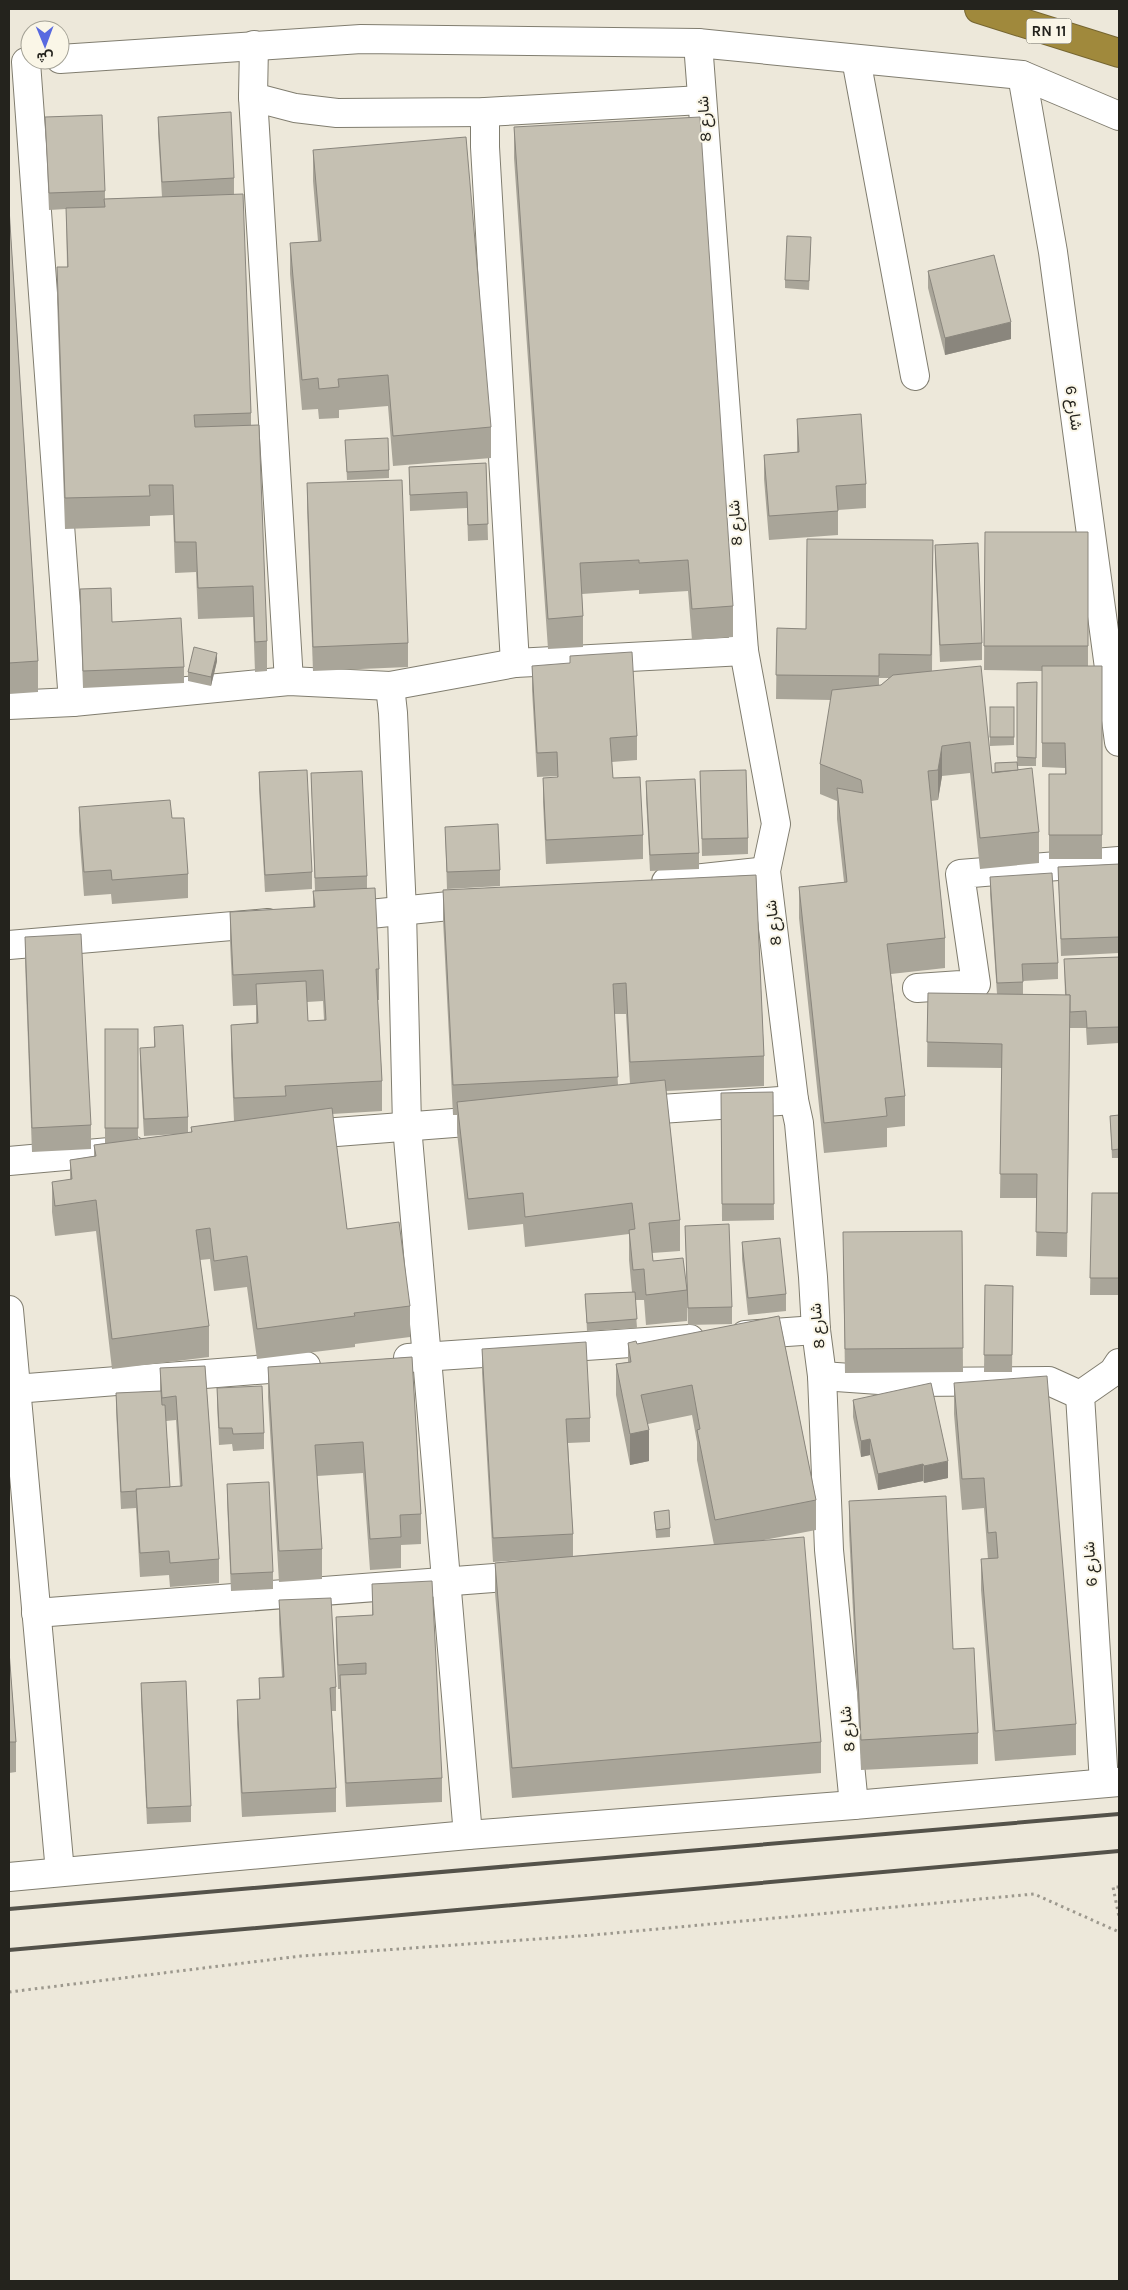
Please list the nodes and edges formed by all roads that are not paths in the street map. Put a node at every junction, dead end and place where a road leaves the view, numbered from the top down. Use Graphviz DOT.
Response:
graph roads {
  1 [pos="979,9"];
  2 [pos="698,43"];
  3 [pos="254,46"];
  4 [pos="1119,53"];
  5 [pos="70,58"];
  6 [pos="856,60"];
  7 [pos="29,70"];
  8 [pos="1022,76"];
  9 [pos="253,98"];
  10 [pos="702,100"];
  11 [pos="485,112"];
  12 [pos="1119,116"];
  13 [pos="915,376"];
  14 [pos="744,652"];
  15 [pos="515,663"];
  16 [pos="289,681"];
  17 [pos="390,686"];
  18 [pos="73,702"];
  19 [pos="9,705"];
  20 [pos="1119,742"];
  21 [pos="1119,861"];
  22 [pos="766,871"];
  23 [pos="638,885"];
  24 [pos="501,900"];
  25 [pos="402,911"];
  26 [pos="9,946"];
  27 [pos="917,988"];
  28 [pos="794,1100"];
  29 [pos="605,1112"];
  30 [pos="516,1118"];
  31 [pos="407,1126"];
  32 [pos="267,1138"];
  33 [pos="158,1148"];
  34 [pos="9,1160"];
  35 [pos="9,1310"];
  36 [pos="816,1330"];
  37 [pos="426,1356"];
  38 [pos="387,1360"];
  39 [pos="1119,1363"];
  40 [pos="328,1364"];
  41 [pos="822,1376"];
  42 [pos="15,1389"];
  43 [pos="1080,1395"];
  44 [pos="829,1550"];
  45 [pos="800,1552"];
  46 [pos="555,1573"];
  47 [pos="447,1582"];
  48 [pos="36,1613"];
  49 [pos="1112,1782"];
  50 [pos="854,1805"];
  51 [pos="468,1835"];
  52 [pos="60,1872"];
  53 [pos="9,1877"];
  1 -- 4 [label="highway, RN 11"];
  2 -- 3 [label="street"];
  2 -- 6 [label="street"];
  2 -- 10 [label="street, شارع 8"];
  3 -- 5 [label="street"];
  3 -- 9 [label="street"];
  6 -- 8 [label="street"];
  6 -- 13 [label="street"];
  7 -- 18 [label="street"];
  8 -- 12 [label="street"];
  8 -- 20 [label="street, شارع 6"];
  9 -- 11 [label="street"];
  9 -- 16 [label="street"];
  10 -- 11 [label="street"];
  10 -- 14 [label="street, شارع 8"];
  11 -- 15 [label="street"];
  14 -- 15 [label="street"];
  14 -- 22 [label="street, شارع 8"];
  15 -- 17 [label="street"];
  16 -- 17 [label="street"];
  16 -- 18 [label="street"];
  17 -- 25 [label="street"];
  18 -- 19 [label="street"];
  21 -- 27 [label="street"];
  22 -- 23 [label="street"];
  22 -- 28 [label="street, شارع 8"];
  24 -- 25 [label="street"];
  25 -- 26 [label="street"];
  25 -- 31 [label="street"];
  28 -- 29 [label="street"];
  28 -- 36 [label="street, شارع 8"];
  30 -- 31 [label="street"];
  31 -- 32 [label="street"];
  31 -- 37 [label="street"];
  33 -- 34 [label="street"];
  35 -- 42 [label="street"];
  36 -- 37 [label="street"];
  36 -- 41 [label="street, شارع 8"];
  37 -- 38 [label="street"];
  37 -- 47 [label="street"];
  39 -- 43 [label="street"];
  40 -- 42 [label="street"];
  41 -- 43 [label="street"];
  41 -- 44 [label="street, شارع 8"];
  42 -- 48 [label="street"];
  43 -- 49 [label="street, شارع 6"];
  44 -- 45 [label="street"];
  44 -- 50 [label="street, شارع 8"];
  46 -- 47 [label="street"];
  47 -- 48 [label="street"];
  47 -- 51 [label="street"];
  48 -- 52 [label="street"];
  49 -- 50 [label="street"];
  50 -- 51 [label="street"];
  51 -- 52 [label="street"];
  52 -- 53 [label="street"];
}
